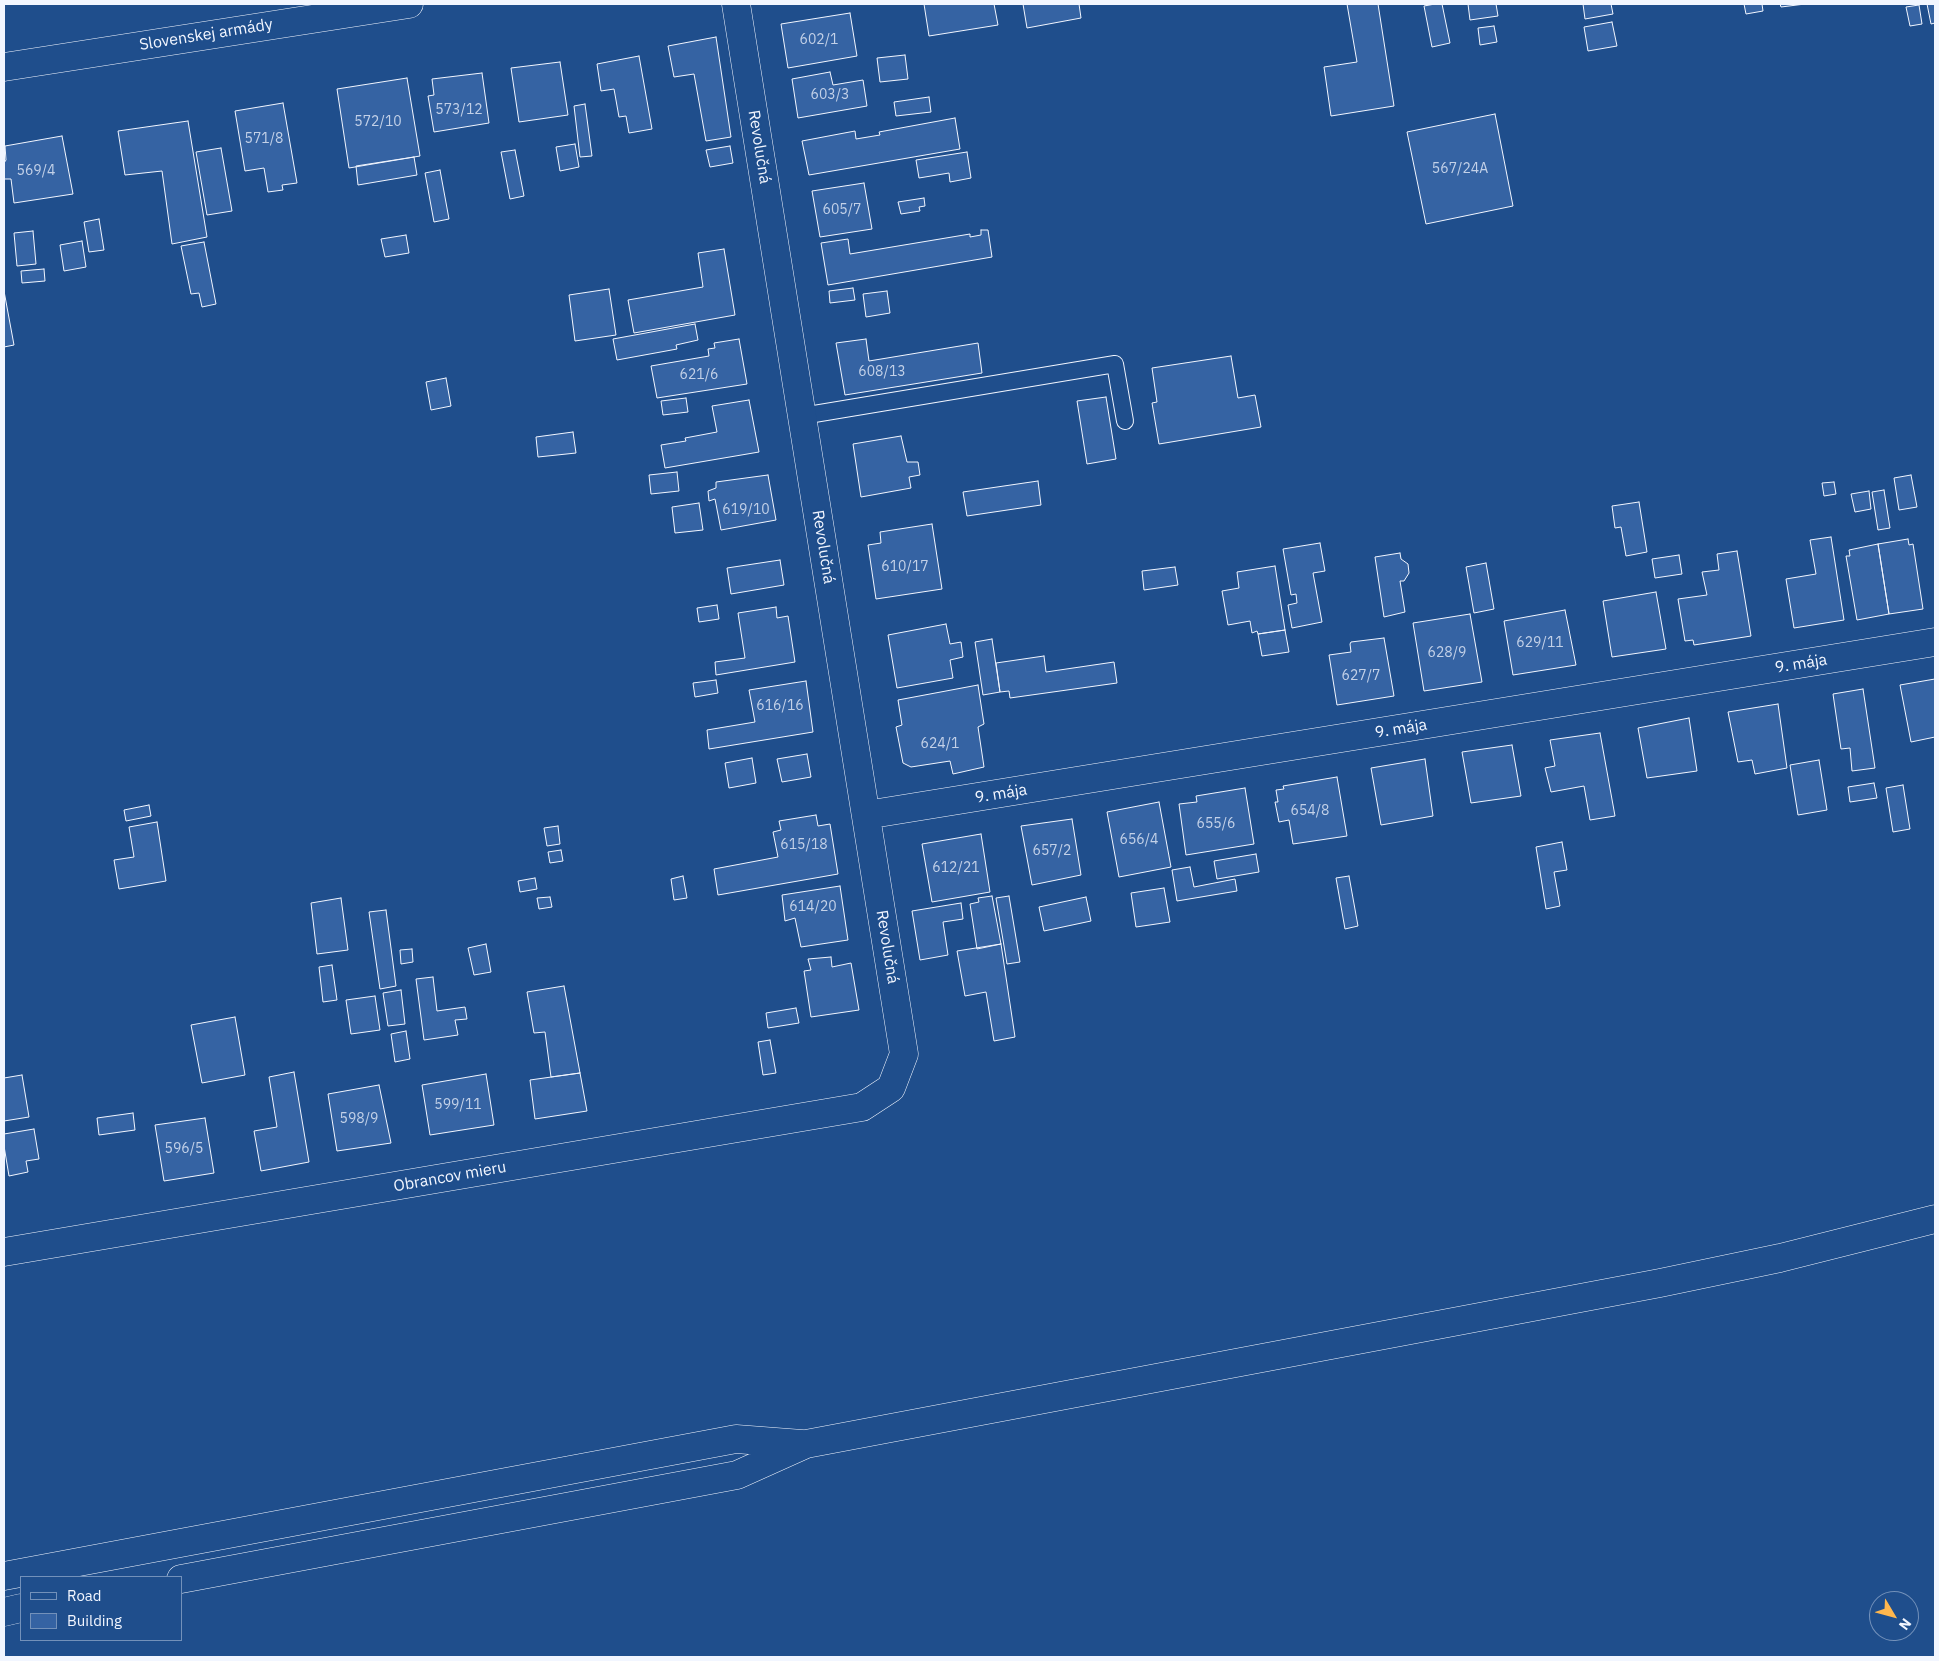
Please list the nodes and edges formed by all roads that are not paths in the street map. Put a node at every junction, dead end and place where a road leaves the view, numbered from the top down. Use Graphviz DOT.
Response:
graph roads {
  1 [pos="409,4"];
  2 [pos="736,4"];
  3 [pos="4,67"];
  4 [pos="802,416"];
  5 [pos="1125,421"];
  6 [pos="1935,642"];
  7 [pos="866,815"];
  8 [pos="891,1088"];
  9 [pos="1935,1219"];
  10 [pos="4,1252"];
  11 [pos="806,1444"];
  12 [pos="4,1576"];
  13 [pos="182,1579"];
  14 [pos="20,1608"];
  15 [pos="4,1612"];
  1 -- 3 [label="street, Slovenskej armády"];
  2 -- 4 [label="street, Revolučná"];
  4 -- 5 [label="lane"];
  4 -- 7 [label="street, Revolučná"];
  6 -- 7 [label="street, 9. mája"];
  7 -- 8 [label="street, Revolučná"];
  8 -- 10 [label="street, Obrancov mieru"];
  9 -- 11 [label="street"];
  11 -- 12 [label="street"];
  11 -- 13 [label="street"];
  14 -- 15 [label="street"];
}
